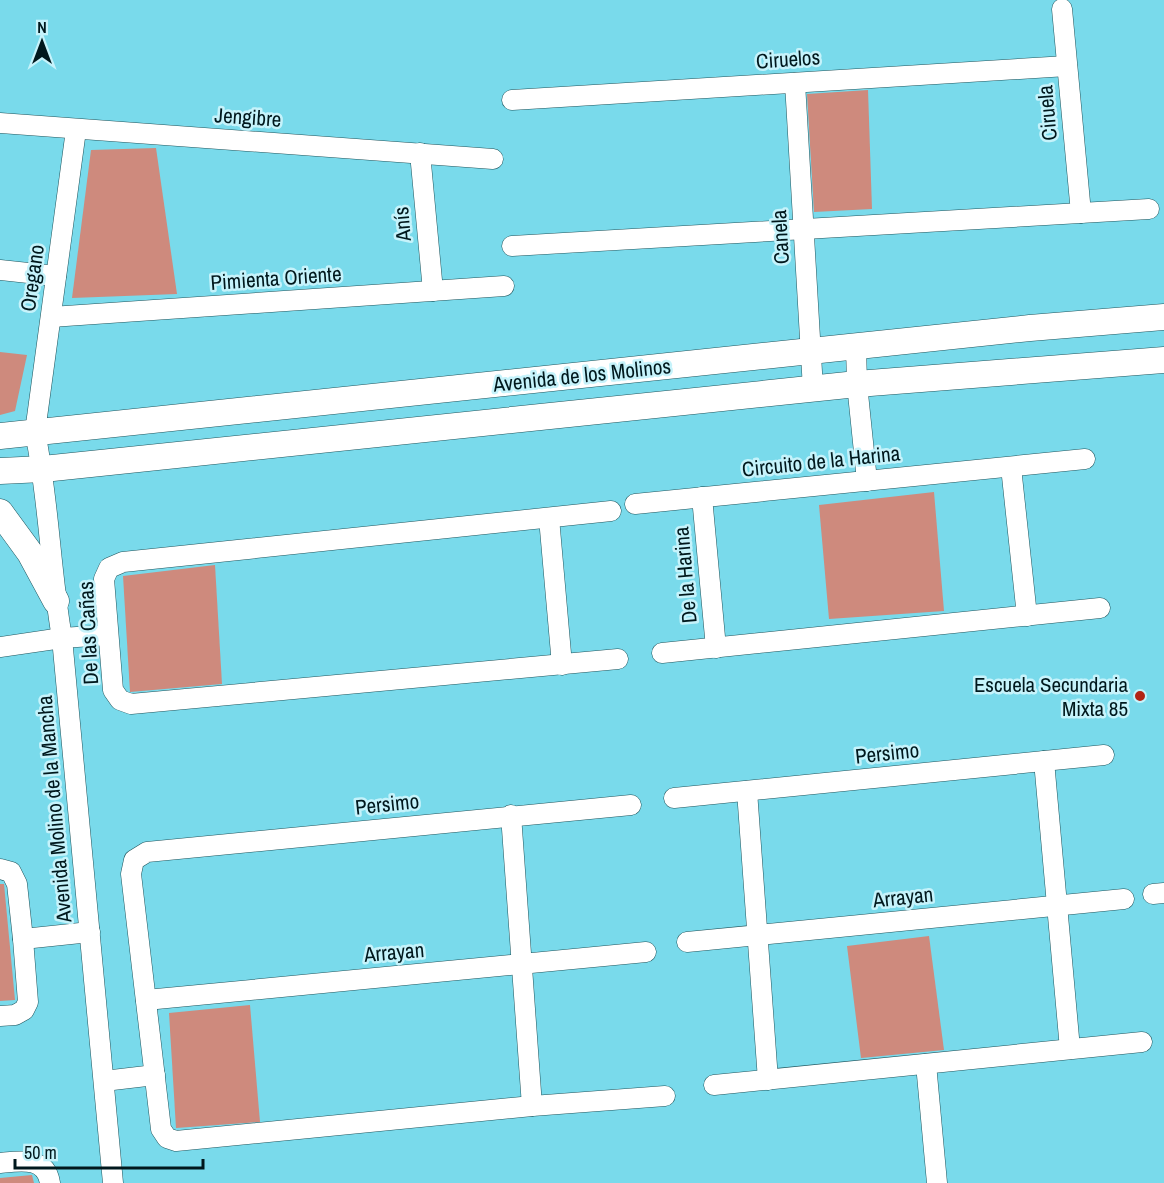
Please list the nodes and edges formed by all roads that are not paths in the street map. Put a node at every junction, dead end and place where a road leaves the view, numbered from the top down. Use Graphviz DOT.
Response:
graph roads {
  1 [pos="1062,9"];
  2 [pos="1067,66"];
  3 [pos="795,83"];
  4 [pos="512,100"];
  5 [pos="0,123"];
  6 [pos="76,130"];
  7 [pos="420,153"];
  8 [pos="493,159"];
  9 [pos="1149,209"];
  10 [pos="1081,213"];
  11 [pos="804,229"];
  12 [pos="512,246"];
  13 [pos="0,270"];
  14 [pos="56,276"];
  15 [pos="504,286"];
  16 [pos="433,291"];
  17 [pos="51,317"];
  18 [pos="1164,317"];
  19 [pos="856,346"];
  20 [pos="812,350"];
  21 [pos="1164,360"];
  22 [pos="857,384"];
  23 [pos="813,389"];
  24 [pos="35,432"];
  25 [pos="0,436"];
  26 [pos="1085,459"];
  27 [pos="1011,467"];
  28 [pos="43,469"];
  29 [pos="0,471"];
  30 [pos="867,481"];
  31 [pos="702,497"];
  32 [pos="635,504"];
  33 [pos="611,511"];
  34 [pos="0,512"];
  35 [pos="549,518"];
  36 [pos="56,601"];
  37 [pos="1100,608"];
  38 [pos="1027,616"];
  39 [pos="107,635"];
  40 [pos="62,638"];
  41 [pos="0,646"];
  42 [pos="716,648"];
  43 [pos="662,653"];
  44 [pos="618,659"];
  45 [pos="562,665"];
  46 [pos="1104,755"];
  47 [pos="1044,761"];
  48 [pos="747,790"];
  49 [pos="674,798"];
  50 [pos="631,805"];
  51 [pos="511,815"];
  52 [pos="0,869"];
  53 [pos="1124,899"];
  54 [pos="1056,906"];
  55 [pos="90,932"];
  56 [pos="757,935"];
  57 [pos="22,939"];
  58 [pos="687,942"];
  59 [pos="646,952"];
  60 [pos="522,964"];
  61 [pos="146,1000"];
  62 [pos="0,1016"];
  63 [pos="1142,1042"];
  64 [pos="1070,1049"];
  65 [pos="926,1064"];
  66 [pos="155,1075"];
  67 [pos="768,1080"];
  68 [pos="104,1081"];
  69 [pos="714,1085"];
  70 [pos="665,1096"];
  71 [pos="532,1106"];
  72 [pos="0,1163"];
  73 [pos="50,1183"];
  74 [pos="113,1183"];
  75 [pos="937,1183"];
  1 -- 2 [label="street, Ciruela"];
  2 -- 3 [label="street, Ciruelos"];
  2 -- 10 [label="street, Ciruela"];
  3 -- 4 [label="street, Ciruelos"];
  3 -- 11 [label="street, Canela"];
  5 -- 6 [label="street, Jengibre"];
  6 -- 7 [label="street, Jengibre"];
  6 -- 14 [label="street, Oregano"];
  7 -- 8 [label="street, Jengibre"];
  7 -- 16 [label="street, Anís"];
  9 -- 10 [label="street"];
  10 -- 11 [label="street"];
  11 -- 12 [label="street"];
  11 -- 20 [label="street, Canela"];
  13 -- 14 [label="street"];
  14 -- 17 [label="street, Oregano"];
  15 -- 16 [label="street, Pimienta Oriente"];
  16 -- 17 [label="street, Pimienta Oriente"];
  17 -- 24 [label="street, Oregano"];
  18 -- 19 [label="street, Avenida de los Molinos"];
  19 -- 20 [label="street, Avenida de los Molinos"];
  19 -- 22 [label="street"];
  20 -- 23 [label="street, Canela"];
  20 -- 24 [label="street, Avenida de los Molinos"];
  21 -- 22 [label="street, Avenida de los Molinos"];
  22 -- 23 [label="street, Avenida de los Molinos"];
  22 -- 30 [label="street"];
  23 -- 28 [label="street, Avenida de los Molinos"];
  24 -- 25 [label="street, Avenida de los Molinos"];
  24 -- 28 [label="street, Avenida Molino de la Mancha"];
  26 -- 27 [label="street, Circuito de la Harina"];
  27 -- 30 [label="street, Circuito de la Harina"];
  27 -- 38 [label="street"];
  28 -- 29 [label="street, Avenida de los Molinos"];
  28 -- 36 [label="street, Avenida Molino de la Mancha"];
  30 -- 31 [label="street, Circuito de la Harina"];
  31 -- 32 [label="street, Circuito de la Harina"];
  31 -- 42 [label="street, De la Harina"];
  33 -- 35 [label="street, De las Cañas"];
  34 -- 36 [label="street"];
  35 -- 39 [label="street, De las Cañas"];
  35 -- 45 [label="street"];
  36 -- 40 [label="street, Avenida Molino de la Mancha"];
  37 -- 38 [label="street"];
  38 -- 42 [label="street"];
  39 -- 40 [label="street"];
  39 -- 45 [label="street, De las Cañas"];
  40 -- 41 [label="street"];
  40 -- 55 [label="street, Avenida Molino de la Mancha"];
  42 -- 43 [label="street"];
  44 -- 45 [label="street, De las Cañas"];
  46 -- 47 [label="street, Persimo"];
  47 -- 48 [label="street, Persimo"];
  47 -- 54 [label="street"];
  48 -- 49 [label="street, Persimo"];
  48 -- 56 [label="street"];
  50 -- 51 [label="street, Persimo"];
  51 -- 60 [label="street"];
  51 -- 61 [label="street, Persimo"];
  52 -- 57 [label="street"];
  53 -- 54 [label="street, Arrayan"];
  54 -- 56 [label="street, Arrayan"];
  54 -- 64 [label="street"];
  55 -- 57 [label="street"];
  55 -- 68 [label="street, Avenida Molino de la Mancha"];
  56 -- 58 [label="street, Arrayan"];
  56 -- 67 [label="street"];
  57 -- 62 [label="street"];
  59 -- 60 [label="street, Arrayan"];
  60 -- 61 [label="street, Arrayan"];
  60 -- 71 [label="street"];
  61 -- 66 [label="street"];
  63 -- 64 [label="street"];
  64 -- 65 [label="street"];
  65 -- 67 [label="street"];
  65 -- 75 [label="street"];
  66 -- 68 [label="street"];
  66 -- 71 [label="street"];
  67 -- 69 [label="street"];
  68 -- 74 [label="street, Avenida Molino de la Mancha"];
  70 -- 71 [label="street"];
  72 -- 73 [label="street"];
}
